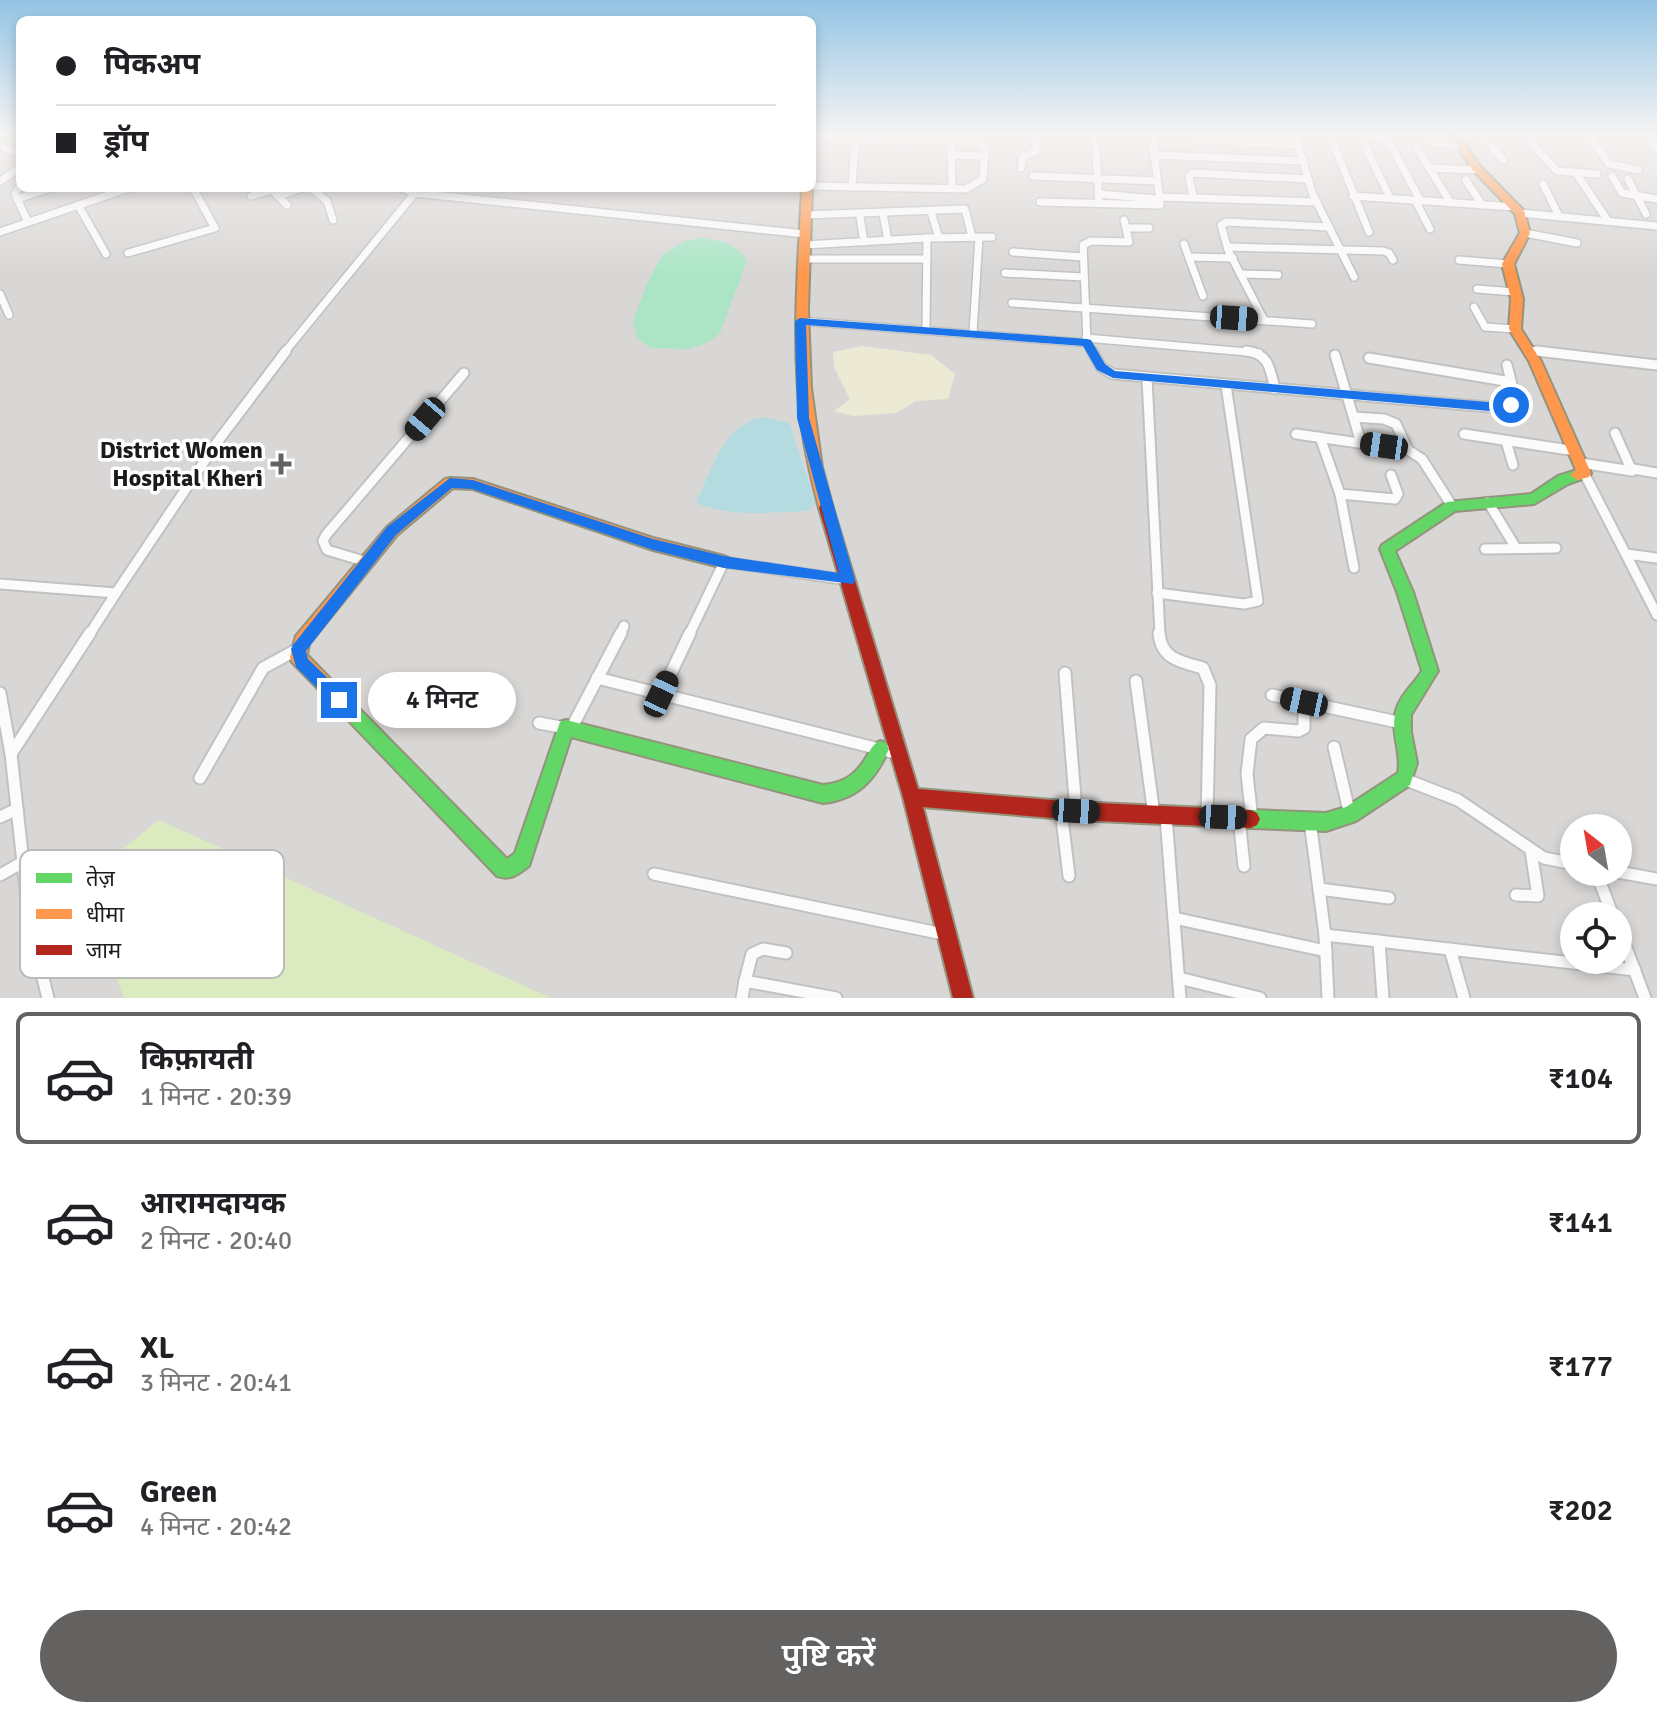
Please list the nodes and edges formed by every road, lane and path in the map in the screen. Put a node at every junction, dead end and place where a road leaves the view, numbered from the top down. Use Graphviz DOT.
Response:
graph roads {
  1 [pos="1157,181"];
  2 [pos="852,182"];
  3 [pos="952,182"];
  4 [pos="980,182"];
  5 [pos="1097,182"];
  6 [pos="1131,182"];
  7 [pos="1191,182"];
  8 [pos="1309,182"];
  9 [pos="1348,182"];
  10 [pos="1382,182"];
  11 [pos="1409,182"];
  12 [pos="1437,182"];
  13 [pos="1467,182"];
  14 [pos="1489,182"];
  15 [pos="1582,182"];
  16 [pos="1615,182"];
  17 [pos="1629,182"];
  18 [pos="1543,184"];
  19 [pos="816,187"];
  20 [pos="852,187"];
  21 [pos="952,189"];
  22 [pos="16,192"];
  23 [pos="39,192"];
  24 [pos="117,192"];
  25 [pos="195,192"];
  26 [pos="265,192"];
  27 [pos="274,192"];
  28 [pos="290,192"];
  29 [pos="316,192"];
  30 [pos="416,192"];
  31 [pos="424,192"];
  32 [pos="809,192"];
  33 [pos="1098,194"];
  34 [pos="251,196"];
  35 [pos="279,196"];
  36 [pos="1353,196"];
  37 [pos="1637,196"];
  38 [pos="1134,197"];
  39 [pos="1193,198"];
  40 [pos="1390,198"];
  41 [pos="17,199"];
  42 [pos="1657,199"];
  43 [pos="1418,200"];
  44 [pos="1040,202"];
  45 [pos="1160,202"];
  46 [pos="1317,202"];
  47 [pos="1450,202"];
  48 [pos="1099,203"];
  49 [pos="78,205"];
  50 [pos="287,205"];
  51 [pos="1482,205"];
  52 [pos="1517,210"];
  53 [pos="931,212"];
  54 [pos="883,214"];
  55 [pos="1646,214"];
  56 [pos="806,215"];
  57 [pos="1559,216"];
  58 [pos="860,217"];
  59 [pos="333,220"];
  60 [pos="1608,221"];
  61 [pos="28,222"];
  62 [pos="1657,226"];
  63 [pos="1329,227"];
  64 [pos="1149,228"];
  65 [pos="1430,229"];
  66 [pos="0,232"];
  67 [pos="1369,232"];
  68 [pos="1525,233"];
  69 [pos="975,237"];
  70 [pos="992,237"];
  71 [pos="927,238"];
  72 [pos="939,238"];
  73 [pos="888,240"];
  74 [pos="864,242"];
  75 [pos="1577,243"];
  76 [pos="1184,244"];
  77 [pos="804,246"];
  78 [pos="1228,247"];
  79 [pos="1341,250"];
  80 [pos="1013,252"];
  81 [pos="128,253"];
  82 [pos="106,254"];
  83 [pos="1083,257"];
  84 [pos="1189,257"];
  85 [pos="1233,258"];
  86 [pos="927,259"];
  87 [pos="1393,260"];
  88 [pos="1459,260"];
  89 [pos="1508,264"];
  90 [pos="1005,273"];
  91 [pos="1240,274"];
  92 [pos="1278,275"];
  93 [pos="1084,277"];
  94 [pos="1354,277"];
  95 [pos="1477,289"];
  96 [pos="1515,292"];
  97 [pos="0,294"];
  98 [pos="1203,296"];
  99 [pos="1012,303"];
  100 [pos="1085,307"];
  101 [pos="1474,307"];
  102 [pos="9,315"];
  103 [pos="1264,320"];
  104 [pos="800,321"];
  105 [pos="1312,324"];
  106 [pos="926,329"];
  107 [pos="1515,329"];
  108 [pos="973,332"];
  109 [pos="1086,340"];
  110 [pos="1528,350"];
  111 [pos="1335,355"];
  112 [pos="1369,358"];
  113 [pos="1654,364"];
  114 [pos="1507,365"];
  115 [pos="464,373"];
  116 [pos="1657,373"];
  117 [pos="1147,378"];
  118 [pos="1511,382"];
  119 [pos="1226,385"];
  120 [pos="1275,389"];
  121 [pos="1347,395"];
  122 [pos="1354,417"];
  123 [pos="1615,433"];
  124 [pos="1296,434"];
  125 [pos="1464,434"];
  126 [pos="1320,437"];
  127 [pos="1506,441"];
  128 [pos="1361,443"];
  129 [pos="1408,450"];
  130 [pos="1581,463"];
  131 [pos="1513,465"];
  132 [pos="1633,469"];
  133 [pos="1657,473"];
  134 [pos="1391,475"];
  135 [pos="1340,494"];
  136 [pos="1488,502"];
  137 [pos="1452,506"];
  138 [pos="1516,548"];
  139 [pos="1556,548"];
  140 [pos="1485,549"];
  141 [pos="1626,554"];
  142 [pos="1657,558"];
  143 [pos="367,562"];
  144 [pos="724,562"];
  145 [pos="1354,568"];
  146 [pos="848,580"];
  147 [pos="0,584"];
  148 [pos="116,593"];
  149 [pos="1157,593"];
  150 [pos="1657,615"];
  151 [pos="624,626"];
  152 [pos="298,649"];
  153 [pos="1065,673"];
  154 [pos="597,678"];
  155 [pos="1136,681"];
  156 [pos="0,693"];
  157 [pos="661,694"];
  158 [pos="1272,695"];
  159 [pos="1304,702"];
  160 [pos="539,723"];
  161 [pos="1402,723"];
  162 [pos="568,729"];
  163 [pos="1334,747"];
  164 [pos="880,749"];
  165 [pos="11,754"];
  166 [pos="899,754"];
  167 [pos="200,778"];
  168 [pos="1404,779"];
  169 [pos="912,797"];
  170 [pos="17,809"];
  171 [pos="1068,810"];
  172 [pos="1350,815"];
  173 [pos="1160,816"];
  174 [pos="0,817"];
  175 [pos="1207,817"];
  176 [pos="1246,818"];
  177 [pos="1310,821"];
  178 [pos="22,850"];
  179 [pos="1531,851"];
  180 [pos="1560,861"];
  181 [pos="20,864"];
  182 [pos="1244,866"];
  183 [pos="654,874"];
  184 [pos="0,875"];
  185 [pos="1632,875"];
  186 [pos="1069,876"];
  187 [pos="1657,879"];
  188 [pos="1319,889"];
  189 [pos="1516,895"];
  190 [pos="1389,898"];
  191 [pos="1174,918"];
  192 [pos="948,935"];
  193 [pos="1325,935"];
  194 [pos="1379,941"];
  195 [pos="1450,949"];
  196 [pos="1326,951"];
  197 [pos="786,953"];
  198 [pos="1632,962"];
  199 [pos="1635,970"];
  200 [pos="43,978"];
  201 [pos="1179,978"];
  202 [pos="745,981"];
  203 [pos="48,998"];
  204 [pos="742,998"];
  205 [pos="836,998"];
  206 [pos="963,998"];
  207 [pos="1180,998"];
  208 [pos="1260,998"];
  209 [pos="1328,998"];
  210 [pos="1383,998"];
  211 [pos="1464,998"];
  212 [pos="1645,998"];
  1 -- 45 [label="street"];
  2 -- 20 [label="street"];
  3 -- 21 [label="street"];
  4 -- 21 [label="street"];
  5 -- 33 [label="street"];
  6 -- 38 [label="street"];
  7 -- 39 [label="street"];
  8 -- 46 [label="street"];
  9 -- 36 [label="street"];
  10 -- 40 [label="street"];
  11 -- 43 [label="street"];
  12 -- 47 [label="street"];
  13 -- 51 [label="street"];
  14 -- 52 [label="street"];
  15 -- 60 [label="street"];
  16 -- 37 [label="street"];
  17 -- 37 [label="street"];
  18 -- 57 [label="street"];
  19 -- 20 [label="street"];
  20 -- 21 [label="street"];
  22 -- 41 [label="street"];
  23 -- 41 [label="street"];
  24 -- 49 [label="street"];
  25 -- 81 [label="street"];
  26 -- 34 [label="street"];
  27 -- 35 [label="street"];
  28 -- 35 [label="street"];
  29 -- 59 [label="street"];
  30 -- 148 [label="street"];
  31 -- 77 [label="street"];
  32 -- 56 [label="street"];
  33 -- 38 [label="street"];
  33 -- 48 [label="street"];
  35 -- 50 [label="street"];
  36 -- 40 [label="street"];
  36 -- 67 [label="street"];
  37 -- 42 [label="street"];
  37 -- 55 [label="street"];
  38 -- 45 [label="street"];
  39 -- 45 [label="street"];
  39 -- 46 [label="street"];
  40 -- 43 [label="street"];
  41 -- 61 [label="street"];
  43 -- 47 [label="street"];
  43 -- 65 [label="street"];
  44 -- 48 [label="street"];
  45 -- 48 [label="street"];
  46 -- 63 [label="street"];
  47 -- 51 [label="street"];
  49 -- 61 [label="street"];
  49 -- 82 [label="street"];
  51 -- 52 [label="street"];
  52 -- 57 [label="street"];
  52 -- 68 [label="street"];
  53 -- 72 [label="street"];
  54 -- 73 [label="street"];
  56 -- 69 [label="street"];
  56 -- 77 [label="street"];
  57 -- 60 [label="street"];
  58 -- 74 [label="street"];
  60 -- 62 [label="street"];
  61 -- 66 [label="street"];
  63 -- 78 [label="street"];
  63 -- 79 [label="street"];
  64 -- 83 [label="street"];
  68 -- 75 [label="street"];
  68 -- 89 [label="street"];
  69 -- 70 [label="street"];
  69 -- 72 [label="street"];
  69 -- 108 [label="street"];
  71 -- 72 [label="street"];
  71 -- 73 [label="street"];
  71 -- 86 [label="street"];
  73 -- 74 [label="street"];
  74 -- 77 [label="street"];
  76 -- 84 [label="street"];
  77 -- 86 [label="street"];
  77 -- 104 [label="street"];
  78 -- 79 [label="street"];
  78 -- 85 [label="street"];
  79 -- 87 [label="street"];
  79 -- 94 [label="street"];
  80 -- 83 [label="street"];
  83 -- 93 [label="street"];
  84 -- 85 [label="street"];
  84 -- 98 [label="street"];
  85 -- 91 [label="street"];
  86 -- 106 [label="street"];
  88 -- 89 [label="street"];
  89 -- 96 [label="street"];
  90 -- 93 [label="street"];
  91 -- 92 [label="street"];
  91 -- 103 [label="street"];
  93 -- 100 [label="street"];
  95 -- 96 [label="street"];
  96 -- 107 [label="street"];
  97 -- 102 [label="street"];
  99 -- 100 [label="street"];
  100 -- 103 [label="street"];
  100 -- 109 [label="street"];
  101 -- 107 [label="street"];
  103 -- 105 [label="street"];
  104 -- 106 [label="street"];
  104 -- 146 [label="street"];
  106 -- 108 [label="street"];
  107 -- 110 [label="street"];
  108 -- 109 [label="street"];
  109 -- 117 [label="street"];
  109 -- 120 [label="street"];
  110 -- 113 [label="street"];
  110 -- 130 [label="street"];
  111 -- 121 [label="street"];
  112 -- 118 [label="street"];
  113 -- 116 [label="street"];
  114 -- 118 [label="street"];
  115 -- 143 [label="street"];
  117 -- 119 [label="street"];
  117 -- 149 [label="street"];
  118 -- 121 [label="street"];
  119 -- 120 [label="street"];
  119 -- 149 [label="street"];
  120 -- 121 [label="street"];
  121 -- 122 [label="street"];
  122 -- 128 [label="street"];
  122 -- 129 [label="street"];
  123 -- 132 [label="street"];
  124 -- 126 [label="street"];
  125 -- 127 [label="street"];
  126 -- 128 [label="street"];
  126 -- 135 [label="street"];
  127 -- 130 [label="street"];
  127 -- 131 [label="street"];
  128 -- 129 [label="street"];
  129 -- 137 [label="street"];
  130 -- 132 [label="street"];
  130 -- 136 [label="street"];
  130 -- 141 [label="street"];
  132 -- 133 [label="street"];
  134 -- 135 [label="street"];
  135 -- 145 [label="street"];
  136 -- 137 [label="street"];
  136 -- 138 [label="street"];
  137 -- 161 [label="street"];
  138 -- 139 [label="street"];
  138 -- 140 [label="street"];
  141 -- 142 [label="street"];
  141 -- 150 [label="street"];
  143 -- 144 [label="street"];
  143 -- 152 [label="street"];
  144 -- 146 [label="street"];
  144 -- 157 [label="street"];
  146 -- 166 [label="street"];
  147 -- 148 [label="street"];
  148 -- 165 [label="street"];
  149 -- 175 [label="street"];
  151 -- 154 [label="street"];
  152 -- 162 [label="street"];
  152 -- 167 [label="street"];
  153 -- 171 [label="street"];
  154 -- 157 [label="street"];
  154 -- 162 [label="street"];
  155 -- 173 [label="street"];
  156 -- 165 [label="street"];
  157 -- 164 [label="street"];
  158 -- 159 [label="street"];
  159 -- 161 [label="street"];
  159 -- 176 [label="street"];
  160 -- 162 [label="street"];
  161 -- 168 [label="street"];
  162 -- 164 [label="street"];
  163 -- 172 [label="street"];
  164 -- 166 [label="street"];
  165 -- 170 [label="street"];
  166 -- 169 [label="street"];
  168 -- 172 [label="street"];
  168 -- 179 [label="street"];
  169 -- 171 [label="street"];
  169 -- 192 [label="street"];
  170 -- 174 [label="street"];
  170 -- 178 [label="street"];
  171 -- 173 [label="street"];
  171 -- 186 [label="street"];
  172 -- 177 [label="street"];
  173 -- 175 [label="street"];
  173 -- 191 [label="street"];
  175 -- 176 [label="street"];
  176 -- 177 [label="street"];
  176 -- 182 [label="street"];
  177 -- 188 [label="street"];
  179 -- 180 [label="street"];
  179 -- 189 [label="street"];
  181 -- 184 [label="street"];
  183 -- 192 [label="street"];
  185 -- 187 [label="street"];
  188 -- 190 [label="street"];
  188 -- 193 [label="street"];
  191 -- 196 [label="street"];
  191 -- 201 [label="street"];
  192 -- 206 [label="street"];
  193 -- 194 [label="street"];
  193 -- 196 [label="street"];
  194 -- 195 [label="street"];
  194 -- 210 [label="street"];
  195 -- 199 [label="street"];
  195 -- 211 [label="street"];
  196 -- 209 [label="street"];
  197 -- 202 [label="street"];
  198 -- 199 [label="street"];
  199 -- 212 [label="street"];
  200 -- 203 [label="street"];
  201 -- 207 [label="street"];
  201 -- 208 [label="street"];
  202 -- 204 [label="street"];
  202 -- 205 [label="street"];
}
